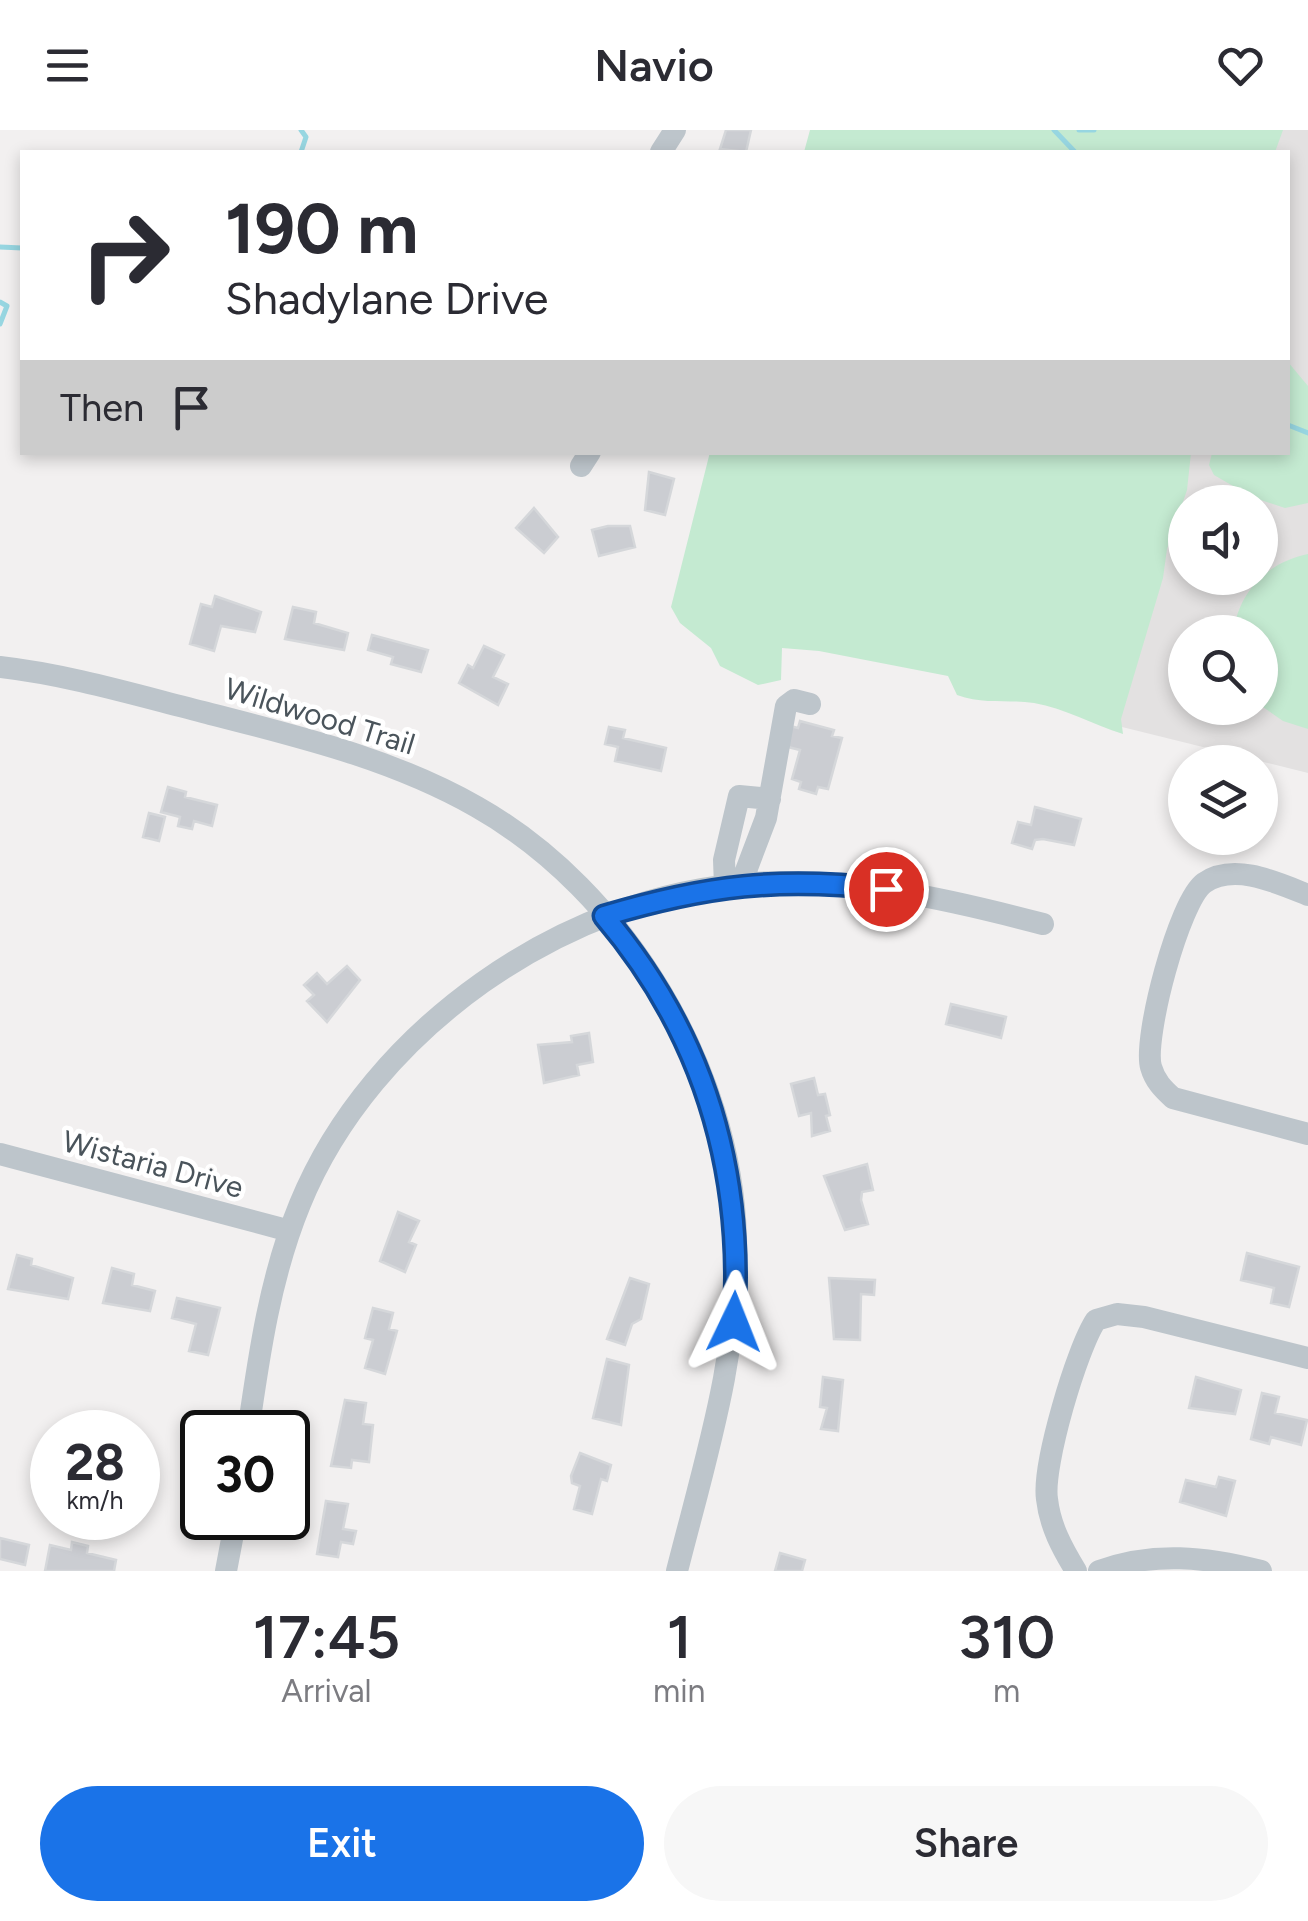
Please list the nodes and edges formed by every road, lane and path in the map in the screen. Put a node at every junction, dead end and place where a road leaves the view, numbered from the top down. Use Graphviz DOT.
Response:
graph roads {
  1 [pos="0,667"];
  2 [pos="810,704"];
  3 [pos="770,799"];
  4 [pos="733,884"];
  5 [pos="1308,895"];
  6 [pos="604,916"];
  7 [pos="1043,924"];
  8 [pos="1308,1134"];
  9 [pos="0,1154"];
  10 [pos="290,1231"];
  11 [pos="1308,1358"];
  12 [pos="251,1410"];
  13 [pos="232,1540"];
  14 [pos="226,1571"];
  15 [pos="677,1571"];
  16 [pos="1076,1571"];
  17 [pos="1099,1571"];
  18 [pos="1261,1571"];
  1 -- 6 [label="street, Wildwood Trail"];
  2 -- 3 [label="street"];
  3 -- 4 [label="street"];
  3 -- 4 [label="street"];
  4 -- 6 [label="street"];
  4 -- 7 [label="street"];
  5 -- 8 [label="street"];
  6 -- 10 [label="street"];
  6 -- 15 [label="street, Wildwood Trail"];
  9 -- 10 [label="street, Wistaria Drive"];
  10 -- 12 [label="street"];
  11 -- 16 [label="street"];
  13 -- 14 [label="street"];
  17 -- 18 [label="street"];
}
